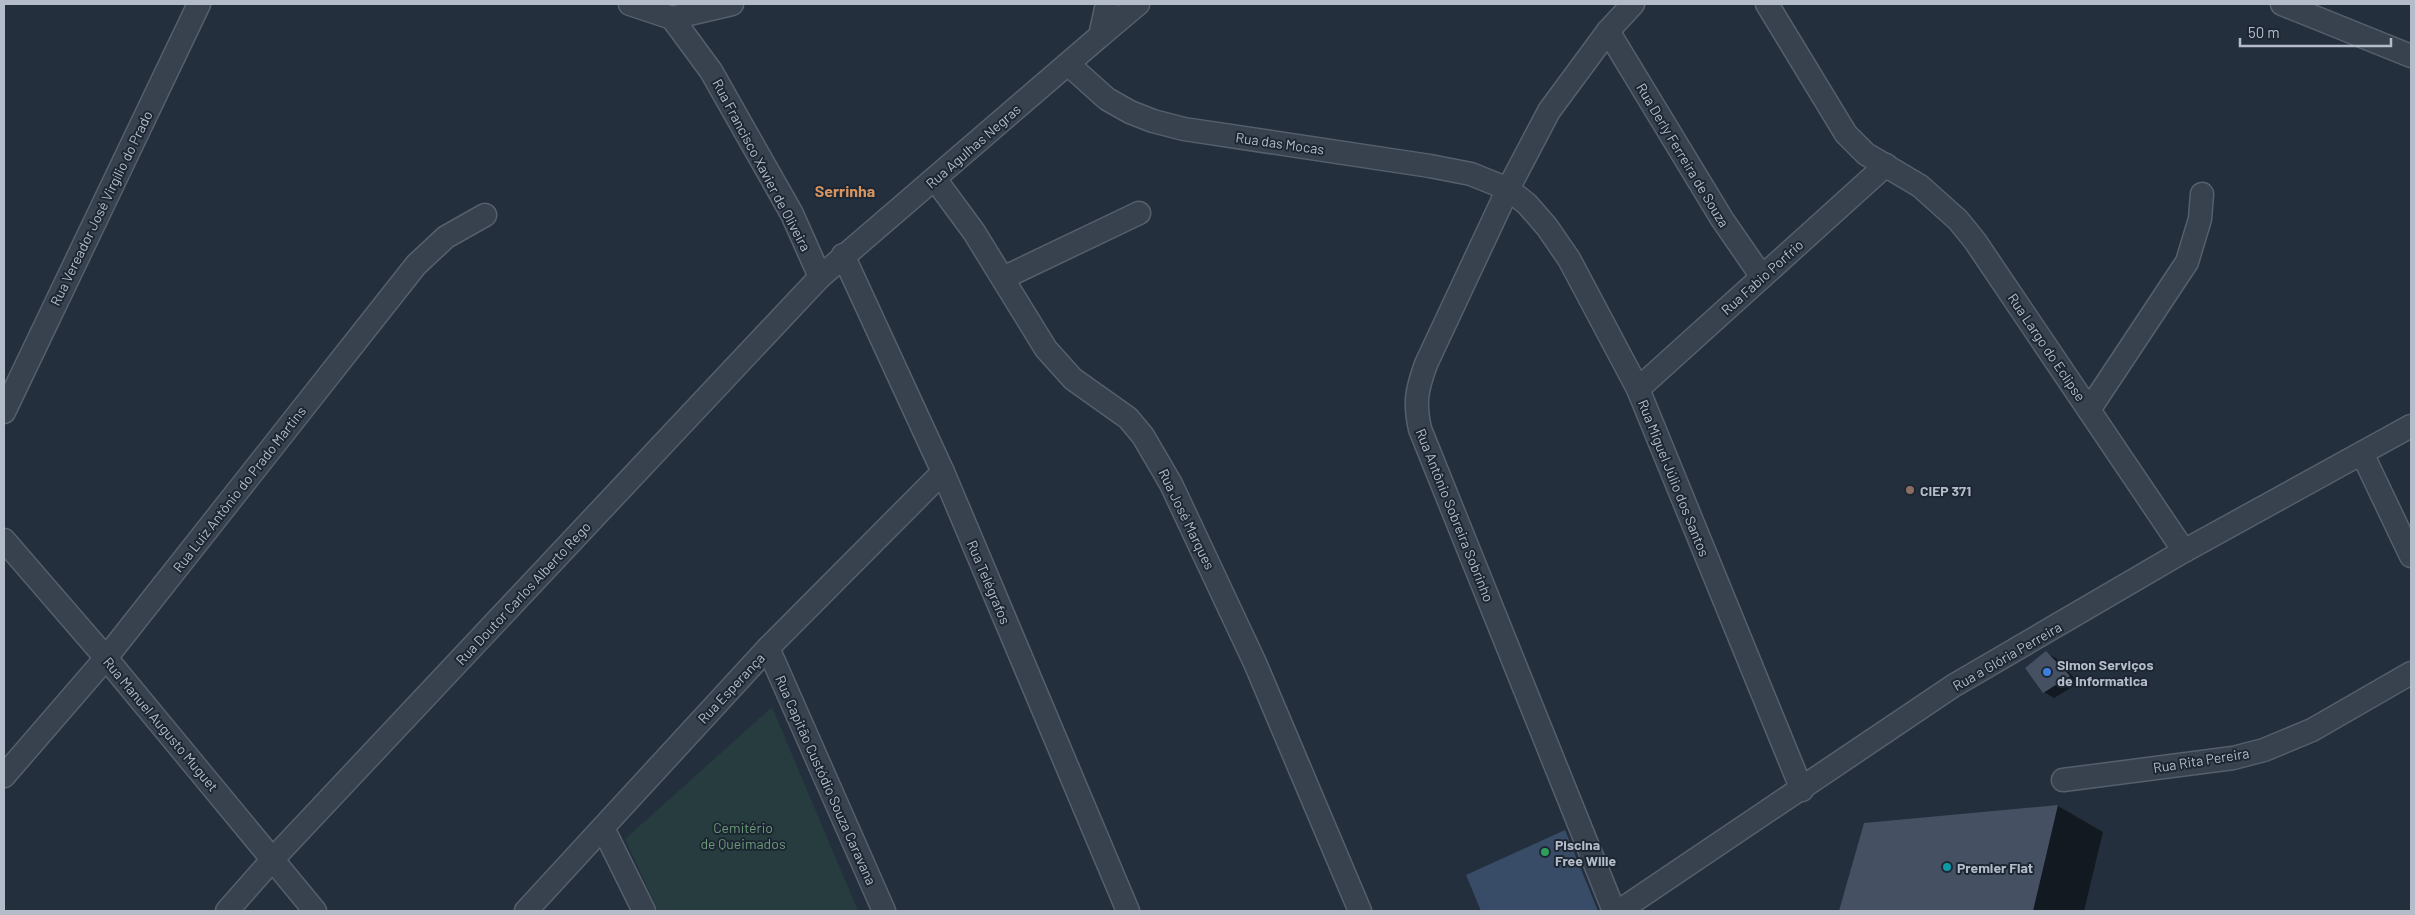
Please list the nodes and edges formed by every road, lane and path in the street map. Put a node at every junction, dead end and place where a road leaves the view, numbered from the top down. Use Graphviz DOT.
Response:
graph roads {
  1 [pos="199,4"];
  2 [pos="630,4"];
  3 [pos="732,4"];
  4 [pos="1107,4"];
  5 [pos="1138,4"];
  6 [pos="1633,4"];
  7 [pos="1767,4"];
  8 [pos="2282,4"];
  9 [pos="672,18"];
  10 [pos="1608,31"];
  11 [pos="1100,36"];
  12 [pos="2411,56"];
  13 [pos="1068,64"];
  14 [pos="1886,165"];
  15 [pos="936,179"];
  16 [pos="1508,189"];
  17 [pos="2202,194"];
  18 [pos="1139,213"];
  19 [pos="485,214"];
  20 [pos="843,255"];
  21 [pos="820,277"];
  22 [pos="1762,277"];
  23 [pos="1003,278"];
  24 [pos="1638,389"];
  25 [pos="2088,410"];
  26 [pos="4,412"];
  27 [pos="2411,426"];
  28 [pos="2362,453"];
  29 [pos="943,472"];
  30 [pos="4,540"];
  31 [pos="2184,551"];
  32 [pos="2411,556"];
  33 [pos="768,648"];
  34 [pos="106,658"];
  35 [pos="2411,674"];
  36 [pos="4,776"];
  37 [pos="2063,780"];
  38 [pos="1802,790"];
  39 [pos="603,828"];
  40 [pos="273,859"];
  41 [pos="227,911"];
  42 [pos="315,911"];
  43 [pos="526,911"];
  44 [pos="644,911"];
  45 [pos="884,911"];
  46 [pos="1128,911"];
  47 [pos="1360,911"];
  48 [pos="1614,911"];
  49 [pos="1619,911"];
  1 -- 26 [label="street, Rua Vereador José Virgílio do Prado"];
  2 -- 9 [label="street"];
  3 -- 9 [label="street"];
  4 -- 11 [label="street"];
  5 -- 11 [label="street, Rua Agulhas Negras"];
  6 -- 10 [label="street, Rua Antônio Sobreira Sobrinho"];
  7 -- 14 [label="street, Rua Largo do Eclipse"];
  8 -- 12 [label="street"];
  9 -- 21 [label="street, Rua Francisco Xavier de Oliveira"];
  10 -- 16 [label="street, Rua Antônio Sobreira Sobrinho"];
  10 -- 22 [label="street, Rua Derly Ferreira de Souza"];
  11 -- 13 [label="street, Rua Agulhas Negras"];
  13 -- 15 [label="street, Rua Agulhas Negras"];
  13 -- 16 [label="street, Rua das Mocas"];
  14 -- 22 [label="street, Rua Fabio Porfrio"];
  14 -- 25 [label="street, Rua Largo do Eclipse"];
  15 -- 20 [label="street, Rua Agulhas Negras"];
  15 -- 23 [label="street, Rua José Marques"];
  16 -- 24 [label="street, Rua Miguel Júlio dos Santos"];
  16 -- 48 [label="street, Rua Antônio Sobreira Sobrinho"];
  17 -- 25 [label="street"];
  18 -- 23 [label="street"];
  19 -- 34 [label="street, Rua Luiz Antônio do Prado Martins"];
  20 -- 21 [label="street, Rua Agulhas Negras"];
  20 -- 29 [label="street, Rua Telégrafos"];
  21 -- 40 [label="street, Rua Doutor Carlos Alberto Rego"];
  22 -- 24 [label="street, Rua Fabio Porfrio"];
  23 -- 47 [label="street, Rua José Marques"];
  24 -- 38 [label="street, Rua Miguel Júlio dos Santos"];
  25 -- 31 [label="street, Rua Largo do Eclipse"];
  27 -- 28 [label="street, Rua a Glória Perreira"];
  28 -- 31 [label="street, Rua a Glória Perreira"];
  28 -- 32 [label="street"];
  29 -- 33 [label="street, Rua Esperança"];
  29 -- 46 [label="street, Rua Telégrafos"];
  30 -- 34 [label="street, Rua Manuel Augusto Muguet"];
  31 -- 38 [label="street, Rua a Glória Perreira"];
  33 -- 39 [label="street, Rua Esperança"];
  33 -- 45 [label="street, Rua Capitão Custódio Souza Caravana"];
  34 -- 36 [label="street, Rua Luiz Antônio do Prado Martins"];
  34 -- 40 [label="street, Rua Manuel Augusto Muguet"];
  35 -- 37 [label="street, Rua Rita Pereira"];
  38 -- 49 [label="street, Rua a Glória Perreira"];
  39 -- 43 [label="street, Rua Esperança"];
  39 -- 44 [label="street"];
  40 -- 41 [label="street, Rua Doutor Carlos Alberto Rego"];
  40 -- 42 [label="street, Rua Manuel Augusto Muguet"];
}
